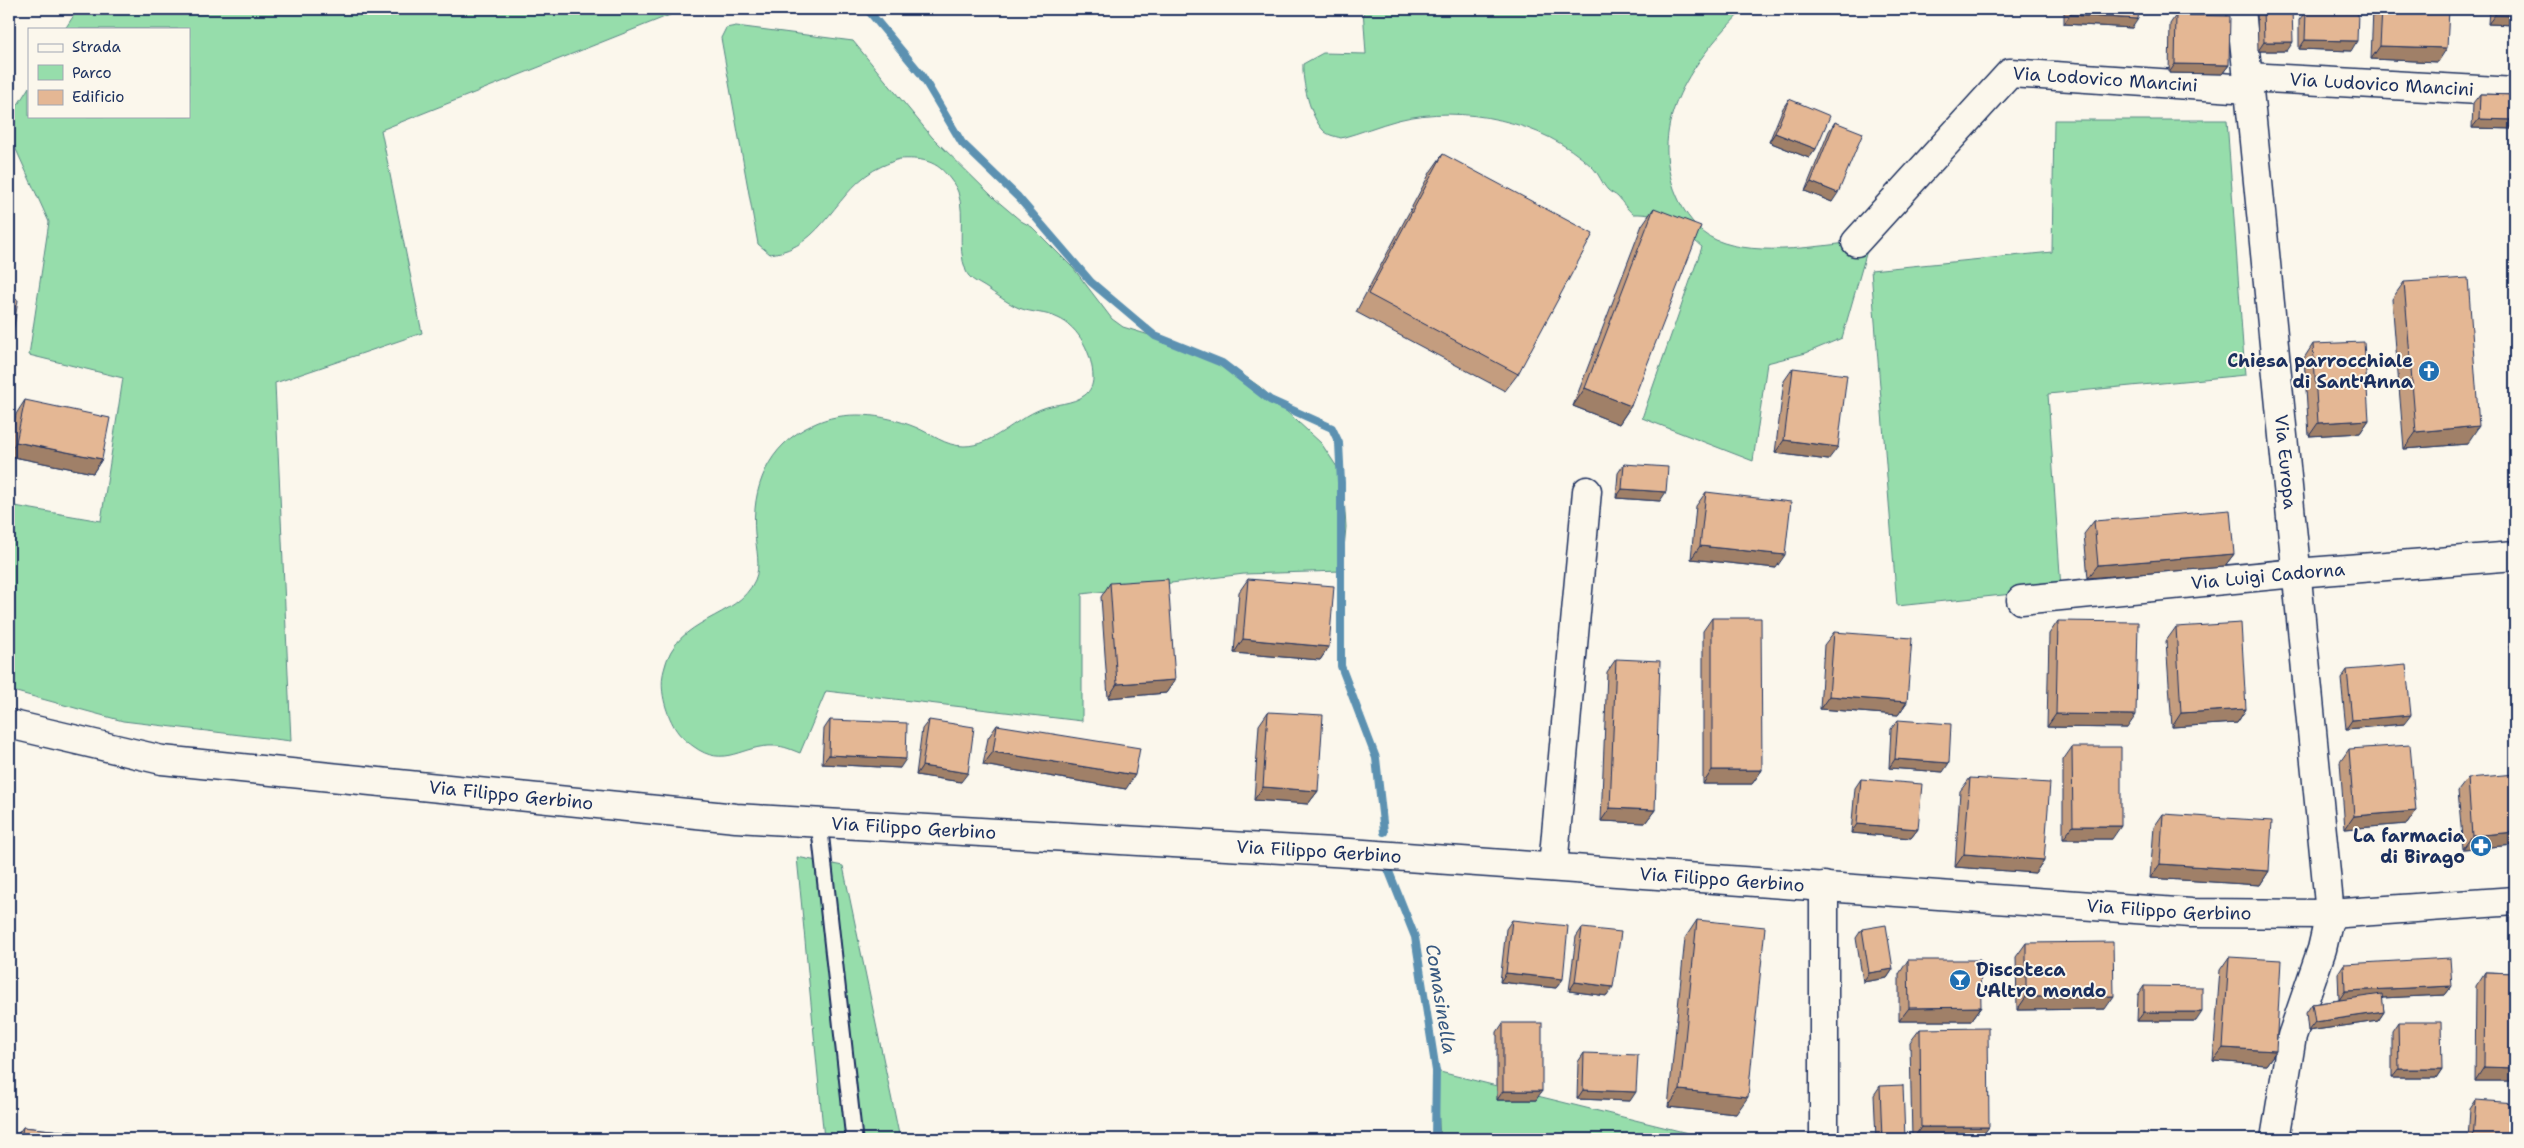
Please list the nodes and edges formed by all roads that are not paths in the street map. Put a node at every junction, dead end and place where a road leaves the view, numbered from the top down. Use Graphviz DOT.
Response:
graph roads {
  1 [pos="2241,9"];
  2 [pos="2248,83"];
  3 [pos="2515,92"];
  4 [pos="1856,242"];
  5 [pos="1587,491"];
  6 [pos="2515,556"];
  7 [pos="2296,573"];
  8 [pos="2021,600"];
  9 [pos="9,724"];
  10 [pos="819,822"];
  11 [pos="1553,867"];
  12 [pos="1824,886"];
  13 [pos="2515,901"];
  14 [pos="2330,914"];
  15 [pos="854,1139"];
  16 [pos="1824,1139"];
  17 [pos="2275,1139"];
  1 -- 2 [label="street, Via Europa"];
  2 -- 3 [label="street, Via Ludovico Mancini"];
  2 -- 4 [label="street, Via Lodovico Mancini"];
  2 -- 7 [label="street, Via Europa"];
  5 -- 11 [label="street"];
  6 -- 7 [label="street, Via Luigi Cadorna"];
  7 -- 8 [label="street, Via Luigi Cadorna"];
  7 -- 14 [label="street, Via Europa"];
  9 -- 10 [label="street, Via Filippo Gerbino"];
  10 -- 11 [label="street, Via Filippo Gerbino"];
  10 -- 15 [label="lane"];
  11 -- 12 [label="street, Via Filippo Gerbino"];
  12 -- 14 [label="street, Via Filippo Gerbino"];
  12 -- 16 [label="street, Via Filippo Gerbino"];
  13 -- 14 [label="street, Via Filippo Gerbino"];
  14 -- 17 [label="street, Via Europa"];
}
